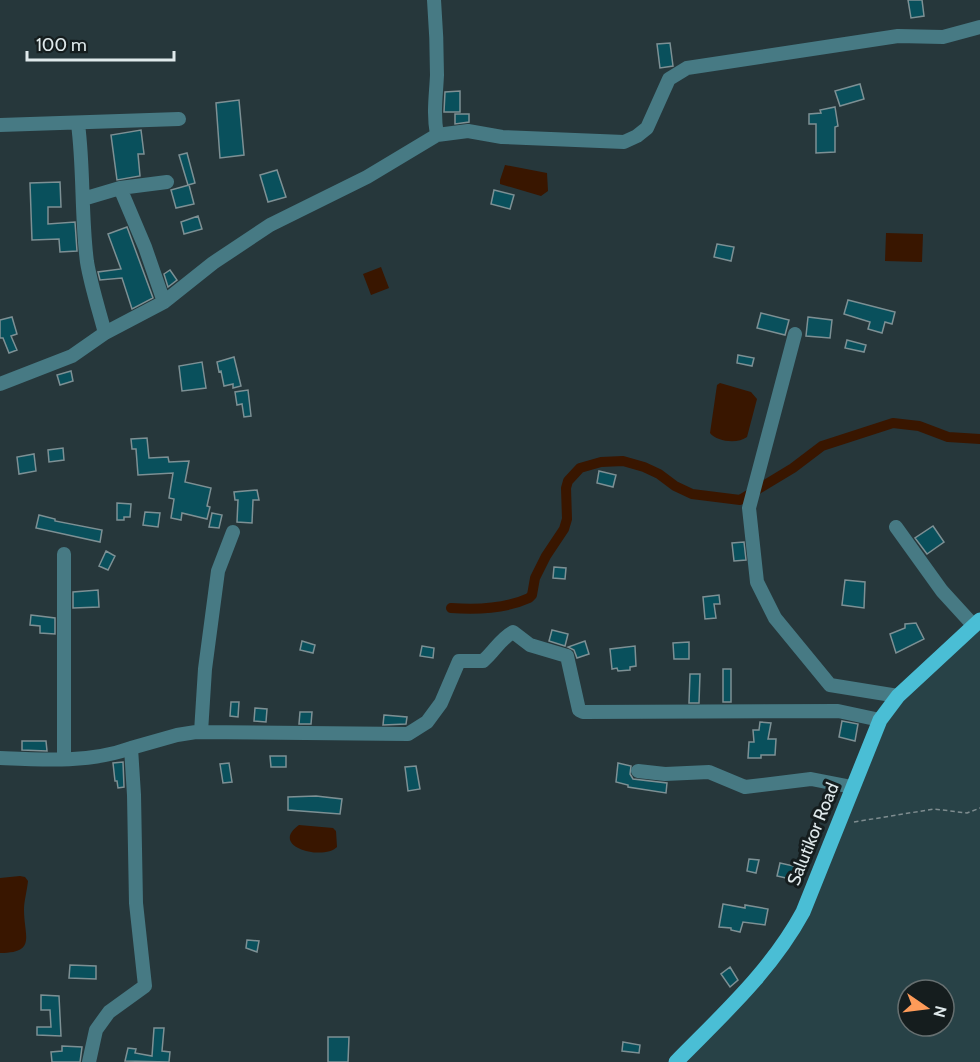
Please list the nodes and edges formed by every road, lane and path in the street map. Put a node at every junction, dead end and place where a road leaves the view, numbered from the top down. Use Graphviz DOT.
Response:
graph roads {
  1 [pos="434,0"];
  2 [pos="980,27"];
  3 [pos="179,119"];
  4 [pos="78,124"];
  5 [pos="0,125"];
  6 [pos="437,135"];
  7 [pos="167,182"];
  8 [pos="120,188"];
  9 [pos="83,199"];
  10 [pos="164,302"];
  11 [pos="105,333"];
  12 [pos="795,334"];
  13 [pos="0,384"];
  14 [pos="896,527"];
  15 [pos="233,532"];
  16 [pos="64,554"];
  17 [pos="977,623"];
  18 [pos="898,696"];
  19 [pos="880,720"];
  20 [pos="201,732"];
  21 [pos="131,748"];
  22 [pos="0,758"];
  23 [pos="64,759"];
  24 [pos="638,771"];
  25 [pos="852,788"];
  26 [pos="980,808"];
  27 [pos="838,825"];
  28 [pos="90,1062"];
  29 [pos="676,1062"];
  1 -- 6 [label="street"];
  2 -- 6 [label="street"];
  3 -- 4 [label="street"];
  4 -- 5 [label="street"];
  4 -- 9 [label="street"];
  6 -- 10 [label="street"];
  7 -- 8 [label="street"];
  8 -- 9 [label="street"];
  8 -- 10 [label="street"];
  9 -- 11 [label="street"];
  10 -- 11 [label="street"];
  11 -- 13 [label="street"];
  12 -- 18 [label="street"];
  14 -- 17 [label="street"];
  15 -- 20 [label="street"];
  16 -- 23 [label="street"];
  17 -- 18 [label="main road, Salutikor Road"];
  18 -- 19 [label="main road, Salutikor Road"];
  19 -- 20 [label="street"];
  19 -- 25 [label="main road, Salutikor Road"];
  20 -- 21 [label="street"];
  21 -- 23 [label="street"];
  21 -- 28 [label="street"];
  22 -- 23 [label="street"];
  24 -- 25 [label="street"];
  25 -- 27 [label="main road, Salutikor Road"];
  26 -- 27 [label="path"];
  27 -- 29 [label="main road, Salutikor Road"];
}
